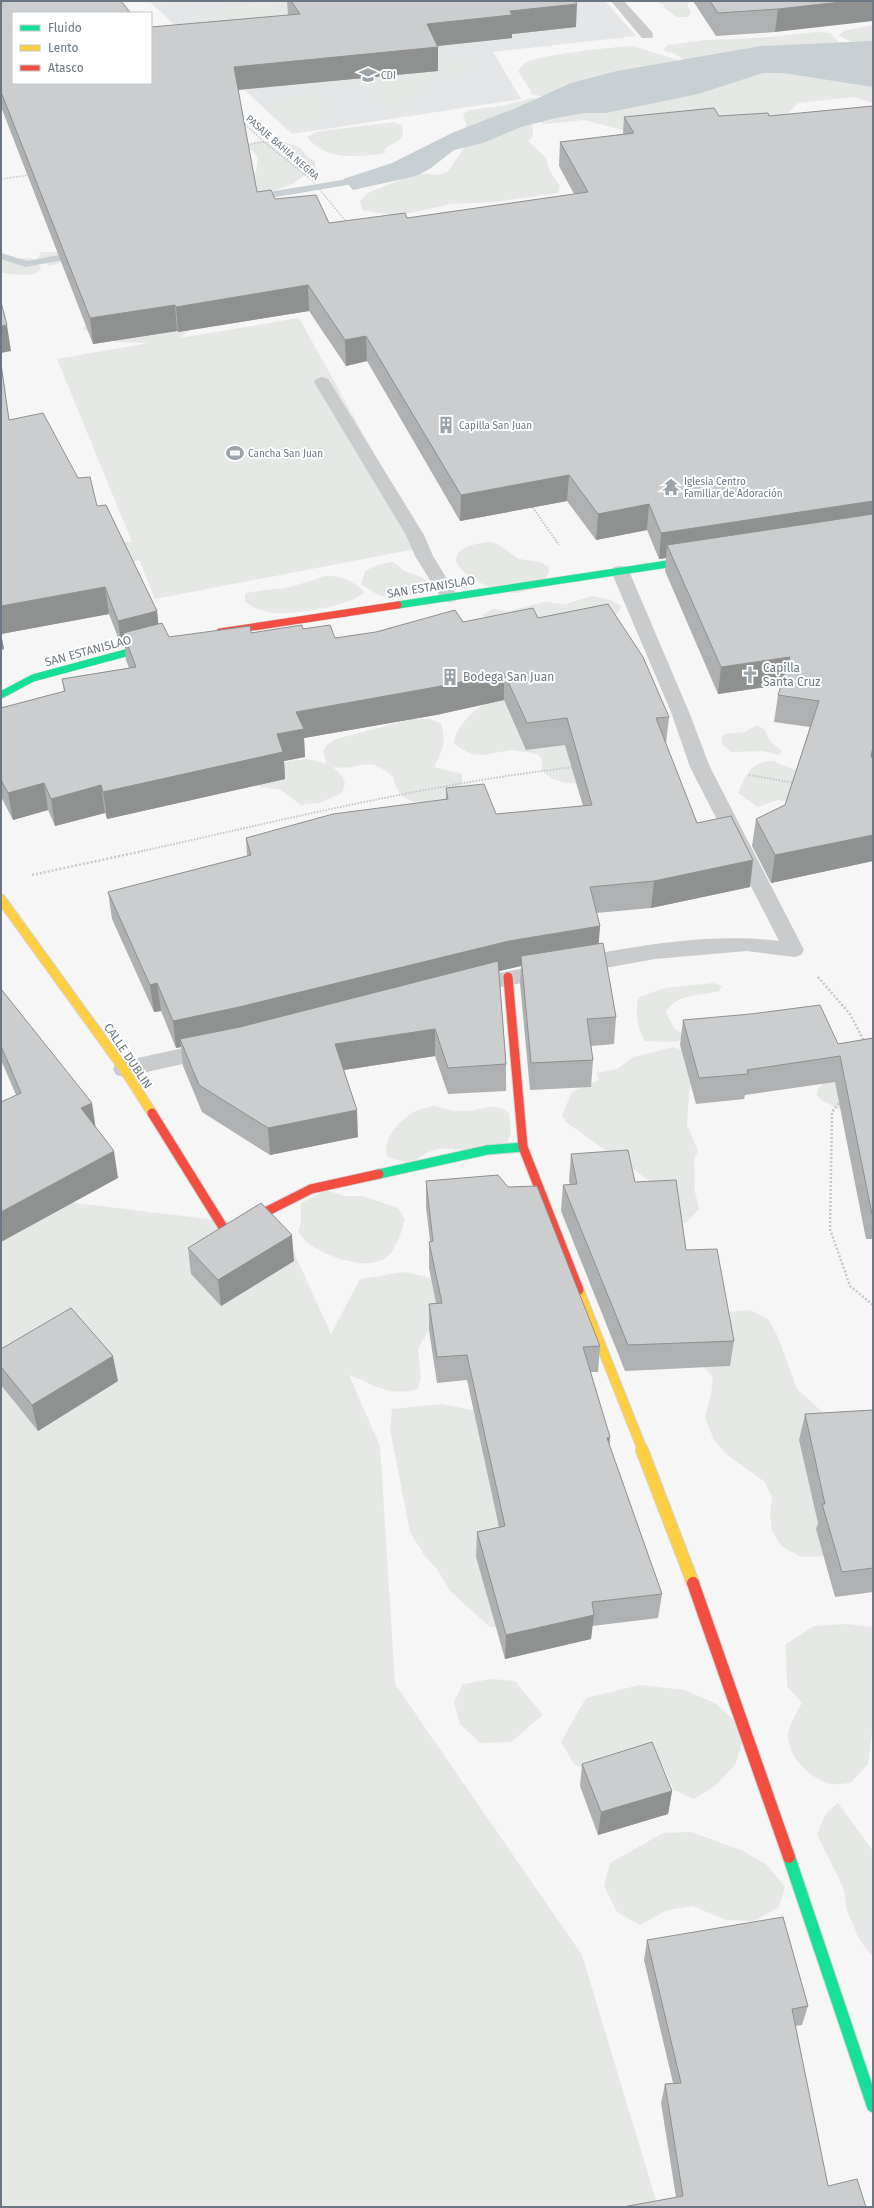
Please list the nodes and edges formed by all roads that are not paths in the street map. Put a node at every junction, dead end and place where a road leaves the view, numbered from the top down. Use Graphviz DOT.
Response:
graph roads {
  1 [pos="616,1"];
  2 [pos="647,35"];
  3 [pos="322,382"];
  4 [pos="704,558"];
  5 [pos="620,571"];
  6 [pos="449,597"];
  7 [pos="207,634"];
  8 [pos="162,644"];
  9 [pos="1,696"];
  10 [pos="1,899"];
  11 [pos="508,977"];
  12 [pos="470,987"];
  13 [pos="227,1047"];
  14 [pos="124,1069"];
  15 [pos="523,1147"];
  16 [pos="873,2106"];
  1 -- 2 [label="street"];
  3 -- 6 [label="street"];
  4 -- 5 [label="street, SAN ESTANISLAO"];
  5 -- 6 [label="street, SAN ESTANISLAO"];
  5 -- 11 [label="street"];
  6 -- 7 [label="street, SAN ESTANISLAO"];
  8 -- 9 [label="street, SAN ESTANISLAO"];
  10 -- 14 [label="street, CALLE DUBLIN"];
  11 -- 12 [label="street"];
  11 -- 15 [label="street"];
  13 -- 14 [label="street"];
  14 -- 15 [label="street, CALLE DUBLIN"];
  15 -- 16 [label="street"];
}
